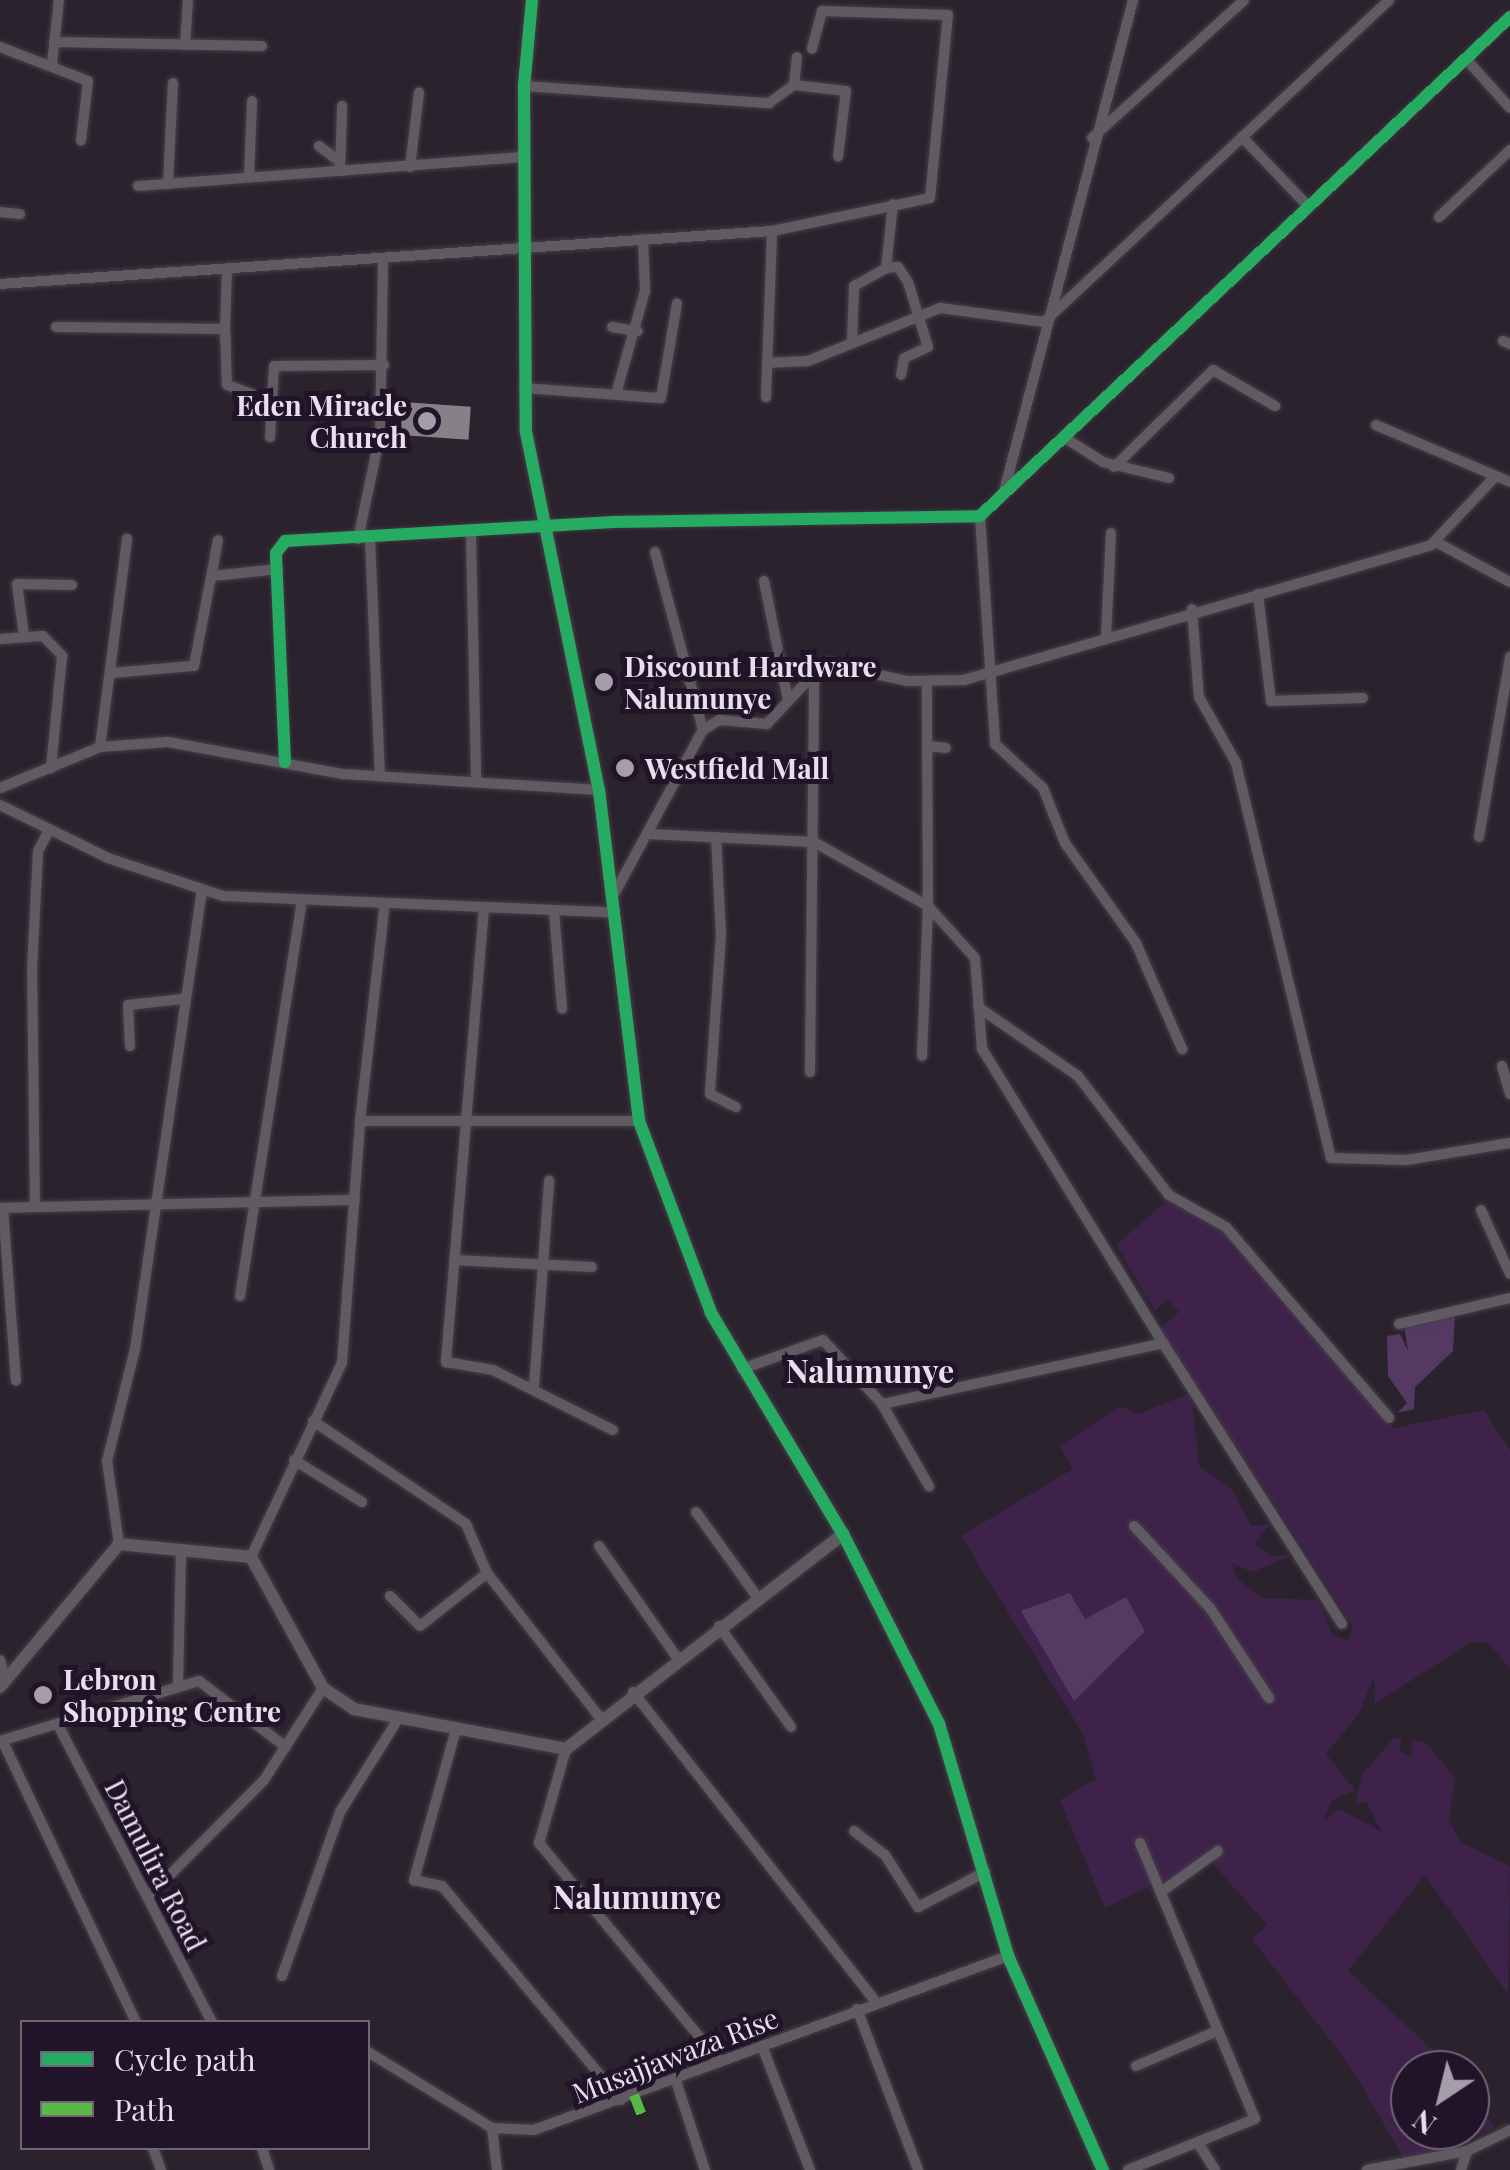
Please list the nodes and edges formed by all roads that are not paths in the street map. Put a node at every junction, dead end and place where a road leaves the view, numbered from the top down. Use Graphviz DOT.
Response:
graph roads {
  1 [pos="58,0"];
  2 [pos="188,0"];
  3 [pos="532,0"];
  4 [pos="1133,0"];
  5 [pos="1244,0"];
  6 [pos="1388,0"];
  7 [pos="1510,16"];
  8 [pos="54,42"];
  9 [pos="185,46"];
  10 [pos="262,46"];
  11 [pos="0,47"];
  12 [pos="812,49"];
  13 [pos="797,57"];
  14 [pos="1466,60"];
  15 [pos="52,64"];
  16 [pos="173,83"];
  17 [pos="794,85"];
  18 [pos="524,86"];
  19 [pos="419,93"];
  20 [pos="252,101"];
  21 [pos="342,106"];
  22 [pos="1510,108"];
  23 [pos="1242,137"];
  24 [pos="1091,139"];
  25 [pos="82,142"];
  26 [pos="320,146"];
  27 [pos="1510,150"];
  28 [pos="838,156"];
  29 [pos="524,157"];
  30 [pos="340,166"];
  31 [pos="410,167"];
  32 [pos="249,177"];
  33 [pos="168,184"];
  34 [pos="138,186"];
  35 [pos="893,205"];
  36 [pos="1309,207"];
  37 [pos="0,212"];
  38 [pos="20,214"];
  39 [pos="1439,217"];
  40 [pos="772,231"];
  41 [pos="642,240"];
  42 [pos="525,246"];
  43 [pos="384,260"];
  44 [pos="886,268"];
  45 [pos="227,271"];
  46 [pos="0,284"];
  47 [pos="677,302"];
  48 [pos="919,314"];
  49 [pos="1044,322"];
  50 [pos="56,327"];
  51 [pos="612,327"];
  52 [pos="225,329"];
  53 [pos="638,331"];
  54 [pos="852,341"];
  55 [pos="226,345"];
  56 [pos="767,363"];
  57 [pos="384,365"];
  58 [pos="901,374"];
  59 [pos="524,388"];
  60 [pos="252,394"];
  61 [pos="616,394"];
  62 [pos="766,397"];
  63 [pos="1275,406"];
  64 [pos="1376,425"];
  65 [pos="270,437"];
  66 [pos="1065,438"];
  67 [pos="1114,466"];
  68 [pos="1168,478"];
  69 [pos="1505,479"];
  70 [pos="1003,495"];
  71 [pos="980,516"];
  72 [pos="545,532"];
  73 [pos="1111,533"];
  74 [pos="471,536"];
  75 [pos="127,539"];
  76 [pos="364,539"];
  77 [pos="218,540"];
  78 [pos="1436,542"];
  79 [pos="656,552"];
  80 [pos="278,569"];
  81 [pos="213,576"];
  82 [pos="764,581"];
  83 [pos="1510,582"];
  84 [pos="72,585"];
  85 [pos="1258,594"];
  86 [pos="1192,610"];
  87 [pos="24,636"];
  88 [pos="1106,638"];
  89 [pos="0,639"];
  90 [pos="1510,657"];
  91 [pos="814,668"];
  92 [pos="110,673"];
  93 [pos="987,673"];
  94 [pos="927,682"];
  95 [pos="1363,698"];
  96 [pos="788,700"];
  97 [pos="703,730"];
  98 [pos="927,746"];
  99 [pos="100,748"];
  100 [pos="946,748"];
  101 [pos="286,762"];
  102 [pos="51,768"];
  103 [pos="380,775"];
  104 [pos="476,781"];
  105 [pos="0,788"];
  106 [pos="600,790"];
  107 [pos="0,805"];
  108 [pos="48,832"];
  109 [pos="648,834"];
  110 [pos="716,837"];
  111 [pos="1479,837"];
  112 [pos="814,842"];
  113 [pos="202,892"];
  114 [pos="301,906"];
  115 [pos="928,906"];
  116 [pos="610,907"];
  117 [pos="484,908"];
  118 [pos="384,909"];
  119 [pos="554,910"];
  120 [pos="183,999"];
  121 [pos="978,1007"];
  122 [pos="562,1009"];
  123 [pos="130,1046"];
  124 [pos="1182,1049"];
  125 [pos="922,1056"];
  126 [pos="1502,1066"];
  127 [pos="810,1072"];
  128 [pos="1510,1094"];
  129 [pos="736,1107"];
  130 [pos="360,1121"];
  131 [pos="638,1121"];
  132 [pos="462,1125"];
  133 [pos="1510,1143"];
  134 [pos="549,1182"];
  135 [pos="355,1200"];
  136 [pos="256,1204"];
  137 [pos="152,1206"];
  138 [pos="34,1207"];
  139 [pos="2,1208"];
  140 [pos="1481,1210"];
  141 [pos="454,1260"];
  142 [pos="544,1266"];
  143 [pos="592,1268"];
  144 [pos="1510,1274"];
  145 [pos="240,1296"];
  146 [pos="1510,1298"];
  147 [pos="1400,1324"];
  148 [pos="1163,1343"];
  149 [pos="742,1369"];
  150 [pos="16,1381"];
  151 [pos="534,1388"];
  152 [pos="882,1404"];
  153 [pos="1389,1418"];
  154 [pos="313,1421"];
  155 [pos="613,1430"];
  156 [pos="294,1460"];
  157 [pos="930,1486"];
  158 [pos="362,1502"];
  159 [pos="696,1512"];
  160 [pos="1134,1526"];
  161 [pos="843,1534"];
  162 [pos="120,1544"];
  163 [pos="599,1546"];
  164 [pos="181,1555"];
  165 [pos="251,1557"];
  166 [pos="487,1573"];
  167 [pos="390,1596"];
  168 [pos="758,1598"];
  169 [pos="1342,1624"];
  170 [pos="719,1626"];
  171 [pos="676,1656"];
  172 [pos="0,1660"];
  173 [pos="2,1682"];
  174 [pos="178,1684"];
  175 [pos="323,1688"];
  176 [pos="632,1691"];
  177 [pos="1269,1698"];
  178 [pos="598,1716"];
  179 [pos="395,1724"];
  180 [pos="791,1727"];
  181 [pos="59,1728"];
  182 [pos="455,1733"];
  183 [pos="2,1742"];
  184 [pos="286,1747"];
  185 [pos="566,1748"];
  186 [pos="854,1831"];
  187 [pos="1140,1842"];
  188 [pos="1218,1851"];
  189 [pos="985,1872"];
  190 [pos="1161,1892"];
  191 [pos="148,1897"];
  192 [pos="1008,1956"];
  193 [pos="282,1976"];
  194 [pos="876,2002"];
  195 [pos="857,2009"];
  196 [pos="135,2020"];
  197 [pos="211,2020"];
  198 [pos="1217,2031"];
  199 [pos="762,2046"];
  200 [pos="370,2053"];
  201 [pos="720,2062"];
  202 [pos="1136,2066"];
  203 [pos="676,2081"];
  204 [pos="621,2100"];
  205 [pos="492,2128"];
  206 [pos="1200,2146"];
  207 [pos="1467,2150"];
  208 [pos="498,2170"];
  209 [pos="704,2170"];
  210 [pos="810,2170"];
  211 [pos="918,2170"];
  212 [pos="1103,2170"];
  213 [pos="1128,2170"];
  214 [pos="1214,2170"];
  215 [pos="1367,2170"];
  216 [pos="1460,2170"];
  1 -- 8 [label="street"];
  2 -- 9 [label="street"];
  3 -- 18 [label="street"];
  4 -- 24 [label="street"];
  5 -- 24 [label="street"];
  6 -- 23 [label="street"];
  7 -- 14 [label="street"];
  8 -- 9 [label="street"];
  8 -- 15 [label="street"];
  9 -- 10 [label="street"];
  11 -- 15 [label="street"];
  12 -- 35 [label="street"];
  13 -- 17 [label="street"];
  14 -- 22 [label="street"];
  14 -- 36 [label="street"];
  15 -- 25 [label="street"];
  16 -- 33 [label="street"];
  17 -- 18 [label="street"];
  17 -- 28 [label="street"];
  18 -- 29 [label="street"];
  19 -- 31 [label="street"];
  20 -- 32 [label="street"];
  21 -- 30 [label="street"];
  23 -- 36 [label="street"];
  23 -- 49 [label="street"];
  24 -- 49 [label="street"];
  26 -- 30 [label="street"];
  27 -- 39 [label="street"];
  29 -- 31 [label="street"];
  29 -- 42 [label="street"];
  30 -- 31 [label="street"];
  30 -- 32 [label="street"];
  32 -- 33 [label="street"];
  33 -- 34 [label="street"];
  35 -- 40 [label="street"];
  35 -- 44 [label="street"];
  36 -- 66 [label="street"];
  37 -- 38 [label="street"];
  40 -- 41 [label="street"];
  40 -- 56 [label="street"];
  41 -- 42 [label="street"];
  41 -- 53 [label="street"];
  42 -- 43 [label="street"];
  42 -- 59 [label="street"];
  43 -- 45 [label="street"];
  43 -- 57 [label="street"];
  44 -- 48 [label="street"];
  44 -- 54 [label="street"];
  45 -- 46 [label="street"];
  45 -- 52 [label="street"];
  47 -- 61 [label="street"];
  48 -- 49 [label="street"];
  48 -- 54 [label="street"];
  48 -- 58 [label="street"];
  49 -- 70 [label="street"];
  50 -- 52 [label="street"];
  51 -- 53 [label="street"];
  52 -- 55 [label="street"];
  52 -- 60 [label="street"];
  53 -- 61 [label="street"];
  54 -- 56 [label="street"];
  56 -- 62 [label="street"];
  57 -- 65 [label="street"];
  57 -- 76 [label="street"];
  59 -- 61 [label="street"];
  59 -- 72 [label="street"];
  63 -- 67 [label="street"];
  64 -- 69 [label="street"];
  66 -- 67 [label="street"];
  66 -- 70 [label="street"];
  67 -- 68 [label="street"];
  69 -- 78 [label="street"];
  70 -- 71 [label="street"];
  71 -- 72 [label="street"];
  71 -- 93 [label="street"];
  72 -- 74 [label="street"];
  72 -- 106 [label="street"];
  73 -- 88 [label="street"];
  74 -- 76 [label="street"];
  74 -- 104 [label="street"];
  75 -- 92 [label="street"];
  76 -- 80 [label="street"];
  76 -- 103 [label="street"];
  77 -- 81 [label="street"];
  78 -- 83 [label="street"];
  78 -- 85 [label="street"];
  79 -- 97 [label="street"];
  80 -- 81 [label="street"];
  80 -- 101 [label="street"];
  81 -- 92 [label="street"];
  82 -- 96 [label="street"];
  84 -- 87 [label="street"];
  85 -- 86 [label="street"];
  85 -- 95 [label="street"];
  86 -- 88 [label="street"];
  86 -- 133 [label="street"];
  87 -- 89 [label="street"];
  87 -- 102 [label="street"];
  88 -- 93 [label="street"];
  90 -- 111 [label="street"];
  91 -- 94 [label="street"];
  91 -- 96 [label="street"];
  91 -- 112 [label="street"];
  92 -- 99 [label="street"];
  93 -- 94 [label="street"];
  93 -- 124 [label="street"];
  94 -- 98 [label="street"];
  96 -- 97 [label="street"];
  97 -- 109 [label="street"];
  98 -- 100 [label="street"];
  98 -- 115 [label="street"];
  99 -- 101 [label="street"];
  99 -- 102 [label="street"];
  101 -- 103 [label="street"];
  102 -- 105 [label="street"];
  103 -- 104 [label="street"];
  104 -- 106 [label="street"];
  106 -- 116 [label="street"];
  107 -- 108 [label="street"];
  108 -- 113 [label="street"];
  108 -- 138 [label="street"];
  109 -- 110 [label="street"];
  109 -- 116 [label="street"];
  110 -- 112 [label="street"];
  110 -- 129 [label="street"];
  112 -- 115 [label="street"];
  112 -- 127 [label="street"];
  113 -- 114 [label="street"];
  113 -- 120 [label="street"];
  114 -- 118 [label="street"];
  114 -- 136 [label="street"];
  115 -- 121 [label="street"];
  115 -- 125 [label="street"];
  116 -- 119 [label="street"];
  116 -- 131 [label="street"];
  117 -- 118 [label="street"];
  117 -- 119 [label="street"];
  117 -- 132 [label="street"];
  118 -- 130 [label="street"];
  119 -- 122 [label="street"];
  120 -- 123 [label="street"];
  120 -- 137 [label="street"];
  121 -- 148 [label="street"];
  121 -- 153 [label="street"];
  126 -- 128 [label="street"];
  130 -- 132 [label="street"];
  130 -- 135 [label="street"];
  131 -- 132 [label="street"];
  131 -- 149 [label="street"];
  132 -- 141 [label="street"];
  134 -- 142 [label="street"];
  135 -- 136 [label="street"];
  135 -- 154 [label="street"];
  136 -- 137 [label="street"];
  136 -- 145 [label="street"];
  137 -- 138 [label="street"];
  137 -- 162 [label="street"];
  138 -- 139 [label="street"];
  139 -- 150 [label="street"];
  140 -- 144 [label="street"];
  141 -- 142 [label="street"];
  141 -- 151 [label="street"];
  142 -- 143 [label="street"];
  142 -- 151 [label="street"];
  146 -- 147 [label="street"];
  148 -- 152 [label="street"];
  148 -- 169 [label="street"];
  149 -- 152 [label="street"];
  149 -- 161 [label="street"];
  151 -- 155 [label="street"];
  152 -- 157 [label="street"];
  154 -- 156 [label="street"];
  154 -- 166 [label="street"];
  156 -- 158 [label="street"];
  156 -- 165 [label="street"];
  159 -- 168 [label="street"];
  160 -- 177 [label="street"];
  161 -- 168 [label="street"];
  161 -- 189 [label="street"];
  162 -- 164 [label="street"];
  162 -- 173 [label="street"];
  163 -- 171 [label="street"];
  164 -- 165 [label="street"];
  164 -- 174 [label="street"];
  165 -- 175 [label="street"];
  166 -- 167 [label="street"];
  166 -- 178 [label="street"];
  168 -- 170 [label="street"];
  170 -- 171 [label="street"];
  170 -- 180 [label="street"];
  171 -- 176 [label="street"];
  172 -- 173 [label="street"];
  174 -- 181 [label="street"];
  174 -- 184 [label="street"];
  175 -- 179 [label="street"];
  175 -- 184 [label="street"];
  176 -- 178 [label="street"];
  176 -- 194 [label="street"];
  178 -- 185 [label="street"];
  179 -- 182 [label="street"];
  179 -- 193 [label="street"];
  181 -- 183 [label="street"];
  181 -- 191 [label="street, Damulira Road"];
  182 -- 185 [label="street"];
  182 -- 204 [label="street"];
  183 -- 196 [label="street"];
  184 -- 191 [label="street"];
  185 -- 201 [label="street"];
  186 -- 189 [label="street"];
  187 -- 190 [label="street"];
  188 -- 190 [label="street"];
  189 -- 192 [label="street"];
  190 -- 198 [label="street"];
  191 -- 197 [label="street, Damulira Road"];
  192 -- 194 [label="street, Musajjawaza Rise"];
  192 -- 212 [label="street"];
  194 -- 195 [label="street, Musajjawaza Rise"];
  195 -- 199 [label="street, Musajjawaza Rise"];
  195 -- 211 [label="street"];
  198 -- 202 [label="street"];
  198 -- 206 [label="street"];
  199 -- 201 [label="street, Musajjawaza Rise"];
  199 -- 210 [label="street"];
  200 -- 205 [label="street"];
  201 -- 203 [label="street, Musajjawaza Rise"];
  203 -- 204 [label="street, Musajjawaza Rise"];
  203 -- 209 [label="street"];
  204 -- 205 [label="street, Musajjawaza Rise"];
  205 -- 208 [label="street"];
  206 -- 213 [label="street"];
  206 -- 214 [label="street"];
  207 -- 215 [label="street"];
  207 -- 216 [label="street"];
}
